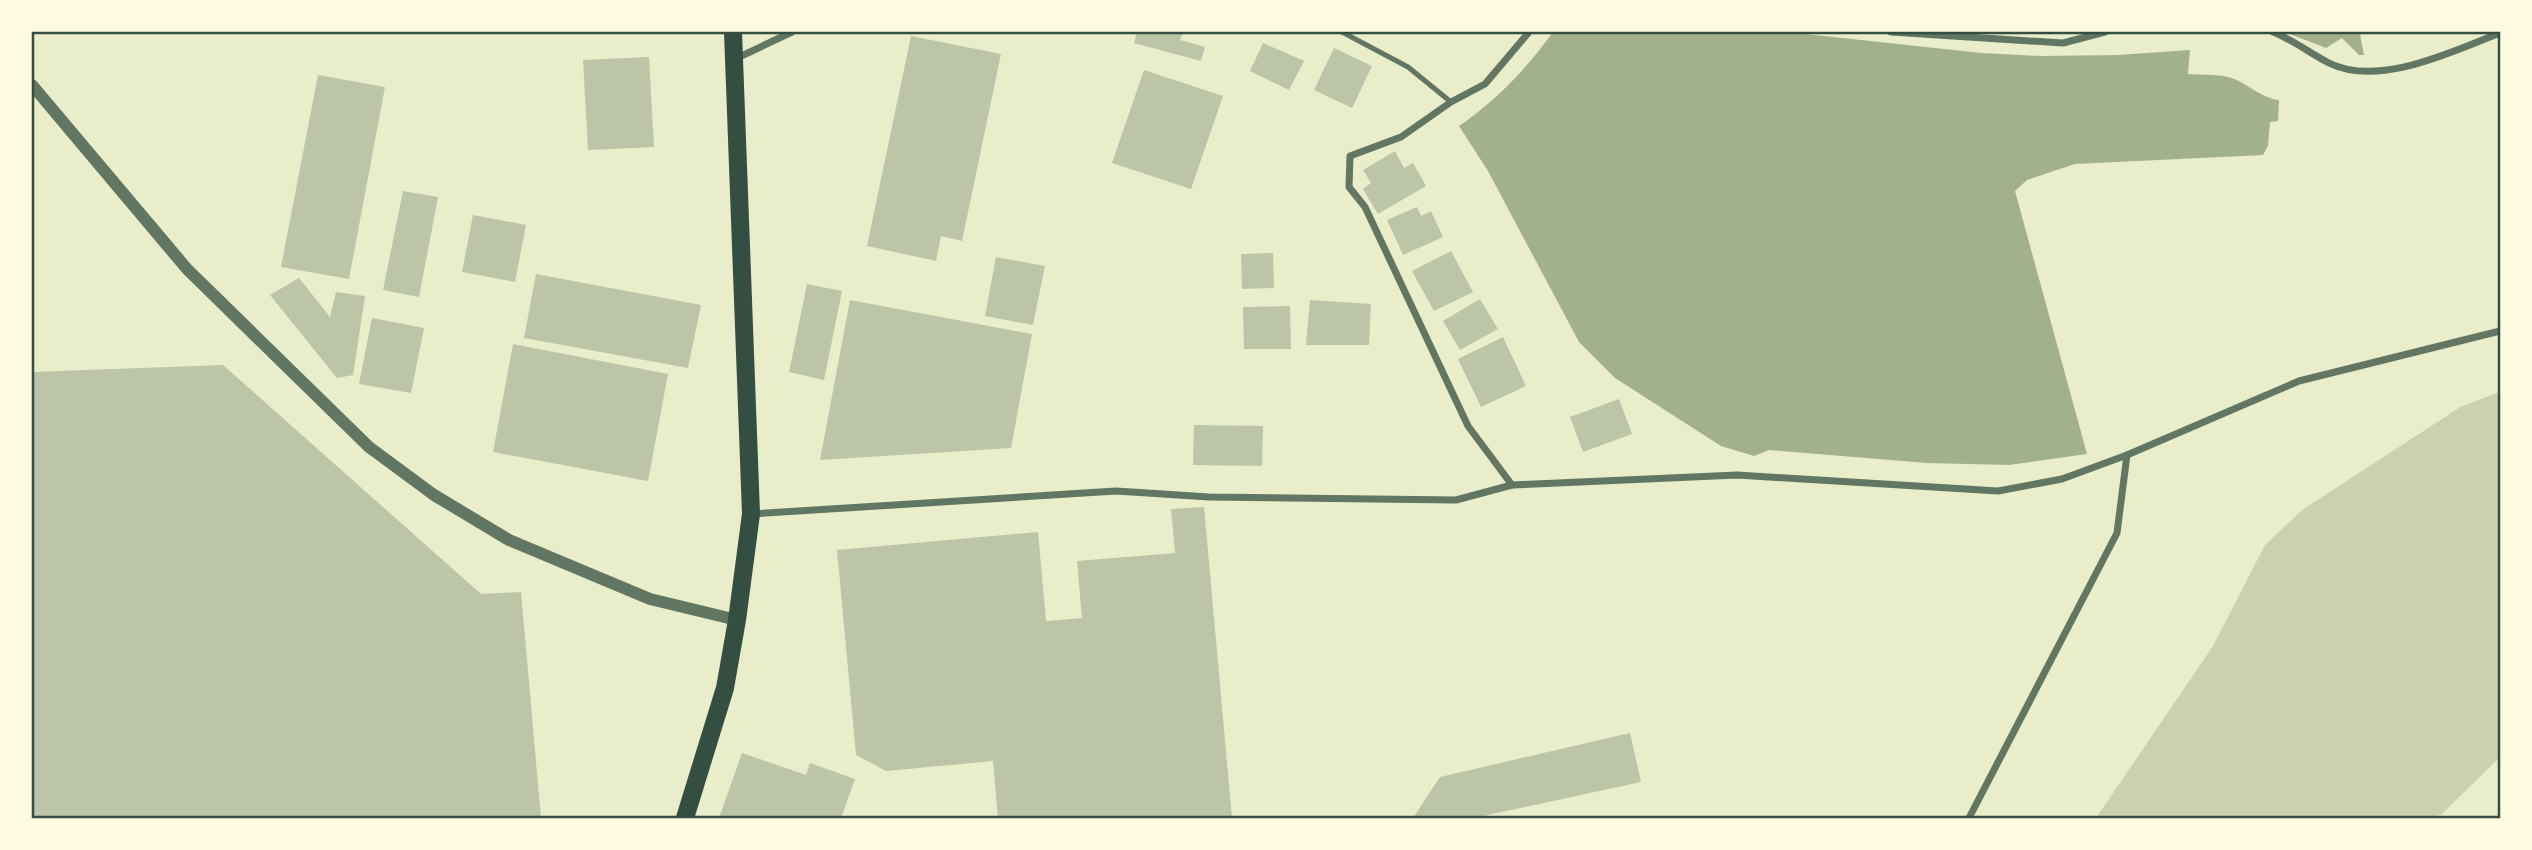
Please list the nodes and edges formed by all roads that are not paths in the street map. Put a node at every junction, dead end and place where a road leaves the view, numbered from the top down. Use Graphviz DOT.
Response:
graph roads {
  1 [pos="733,32"];
  2 [pos="792,32"];
  3 [pos="1342,32"];
  4 [pos="1529,32"];
  5 [pos="1891,32"];
  6 [pos="2105,32"];
  7 [pos="2273,32"];
  8 [pos="2501,33"];
  9 [pos="735,60"];
  10 [pos="32,85"];
  11 [pos="1451,102"];
  12 [pos="2501,331"];
  13 [pos="2127,455"];
  14 [pos="1513,485"];
  15 [pos="751,514"];
  16 [pos="737,620"];
  17 [pos="685,818"];
  18 [pos="1969,818"];
  1 -- 9 [label="main road"];
  2 -- 9 [label="street"];
  3 -- 11 [label="lane"];
  4 -- 11 [label="street"];
  5 -- 6 [label="street"];
  7 -- 8 [label="street"];
  9 -- 15 [label="main road"];
  10 -- 16 [label="street"];
  11 -- 14 [label="street"];
  12 -- 13 [label="street"];
  13 -- 14 [label="street"];
  13 -- 18 [label="street"];
  14 -- 15 [label="street"];
  15 -- 16 [label="main road"];
  16 -- 17 [label="main road"];
}
